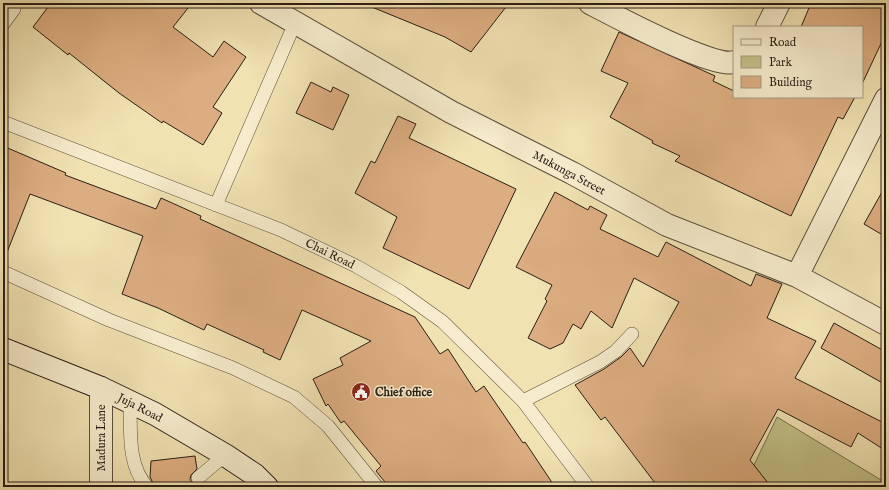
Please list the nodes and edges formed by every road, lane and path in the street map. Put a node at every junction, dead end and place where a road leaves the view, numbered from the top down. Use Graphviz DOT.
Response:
graph roads {
  1 [pos="260,3"];
  2 [pos="590,3"];
  3 [pos="778,3"];
  4 [pos="14,9"];
  5 [pos="295,23"];
  6 [pos="3,24"];
  7 [pos="766,26"];
  8 [pos="733,62"];
  9 [pos="886,100"];
  10 [pos="3,122"];
  11 [pos="216,205"];
  12 [pos="3,272"];
  13 [pos="797,276"];
  14 [pos="886,324"];
  15 [pos="632,334"];
  16 [pos="3,349"];
  17 [pos="101,388"];
  18 [pos="523,401"];
  19 [pos="130,402"];
  20 [pos="225,455"];
  21 [pos="198,478"];
  22 [pos="100,487"];
  23 [pos="148,487"];
  24 [pos="266,487"];
  25 [pos="377,487"];
  26 [pos="588,487"];
  1 -- 5 [label="street, Mukunga Street"];
  2 -- 8 [label="street"];
  3 -- 7 [label="street"];
  4 -- 6 [label="lane"];
  5 -- 11 [label="lane"];
  5 -- 13 [label="street, Mukunga Street"];
  9 -- 13 [label="street"];
  10 -- 11 [label="lane, Chai Road"];
  11 -- 18 [label="lane, Chai Road"];
  12 -- 25 [label="lane"];
  13 -- 14 [label="street, Mukunga Street"];
  15 -- 18 [label="lane"];
  16 -- 17 [label="street, Juja Road"];
  17 -- 19 [label="street, Juja Road"];
  17 -- 22 [label="street, Madura Lane"];
  18 -- 26 [label="lane, Chai Road"];
  19 -- 20 [label="street, Juja Road"];
  19 -- 23 [label="lane"];
  20 -- 21 [label="lane"];
  20 -- 24 [label="street, Juja Road"];
}
